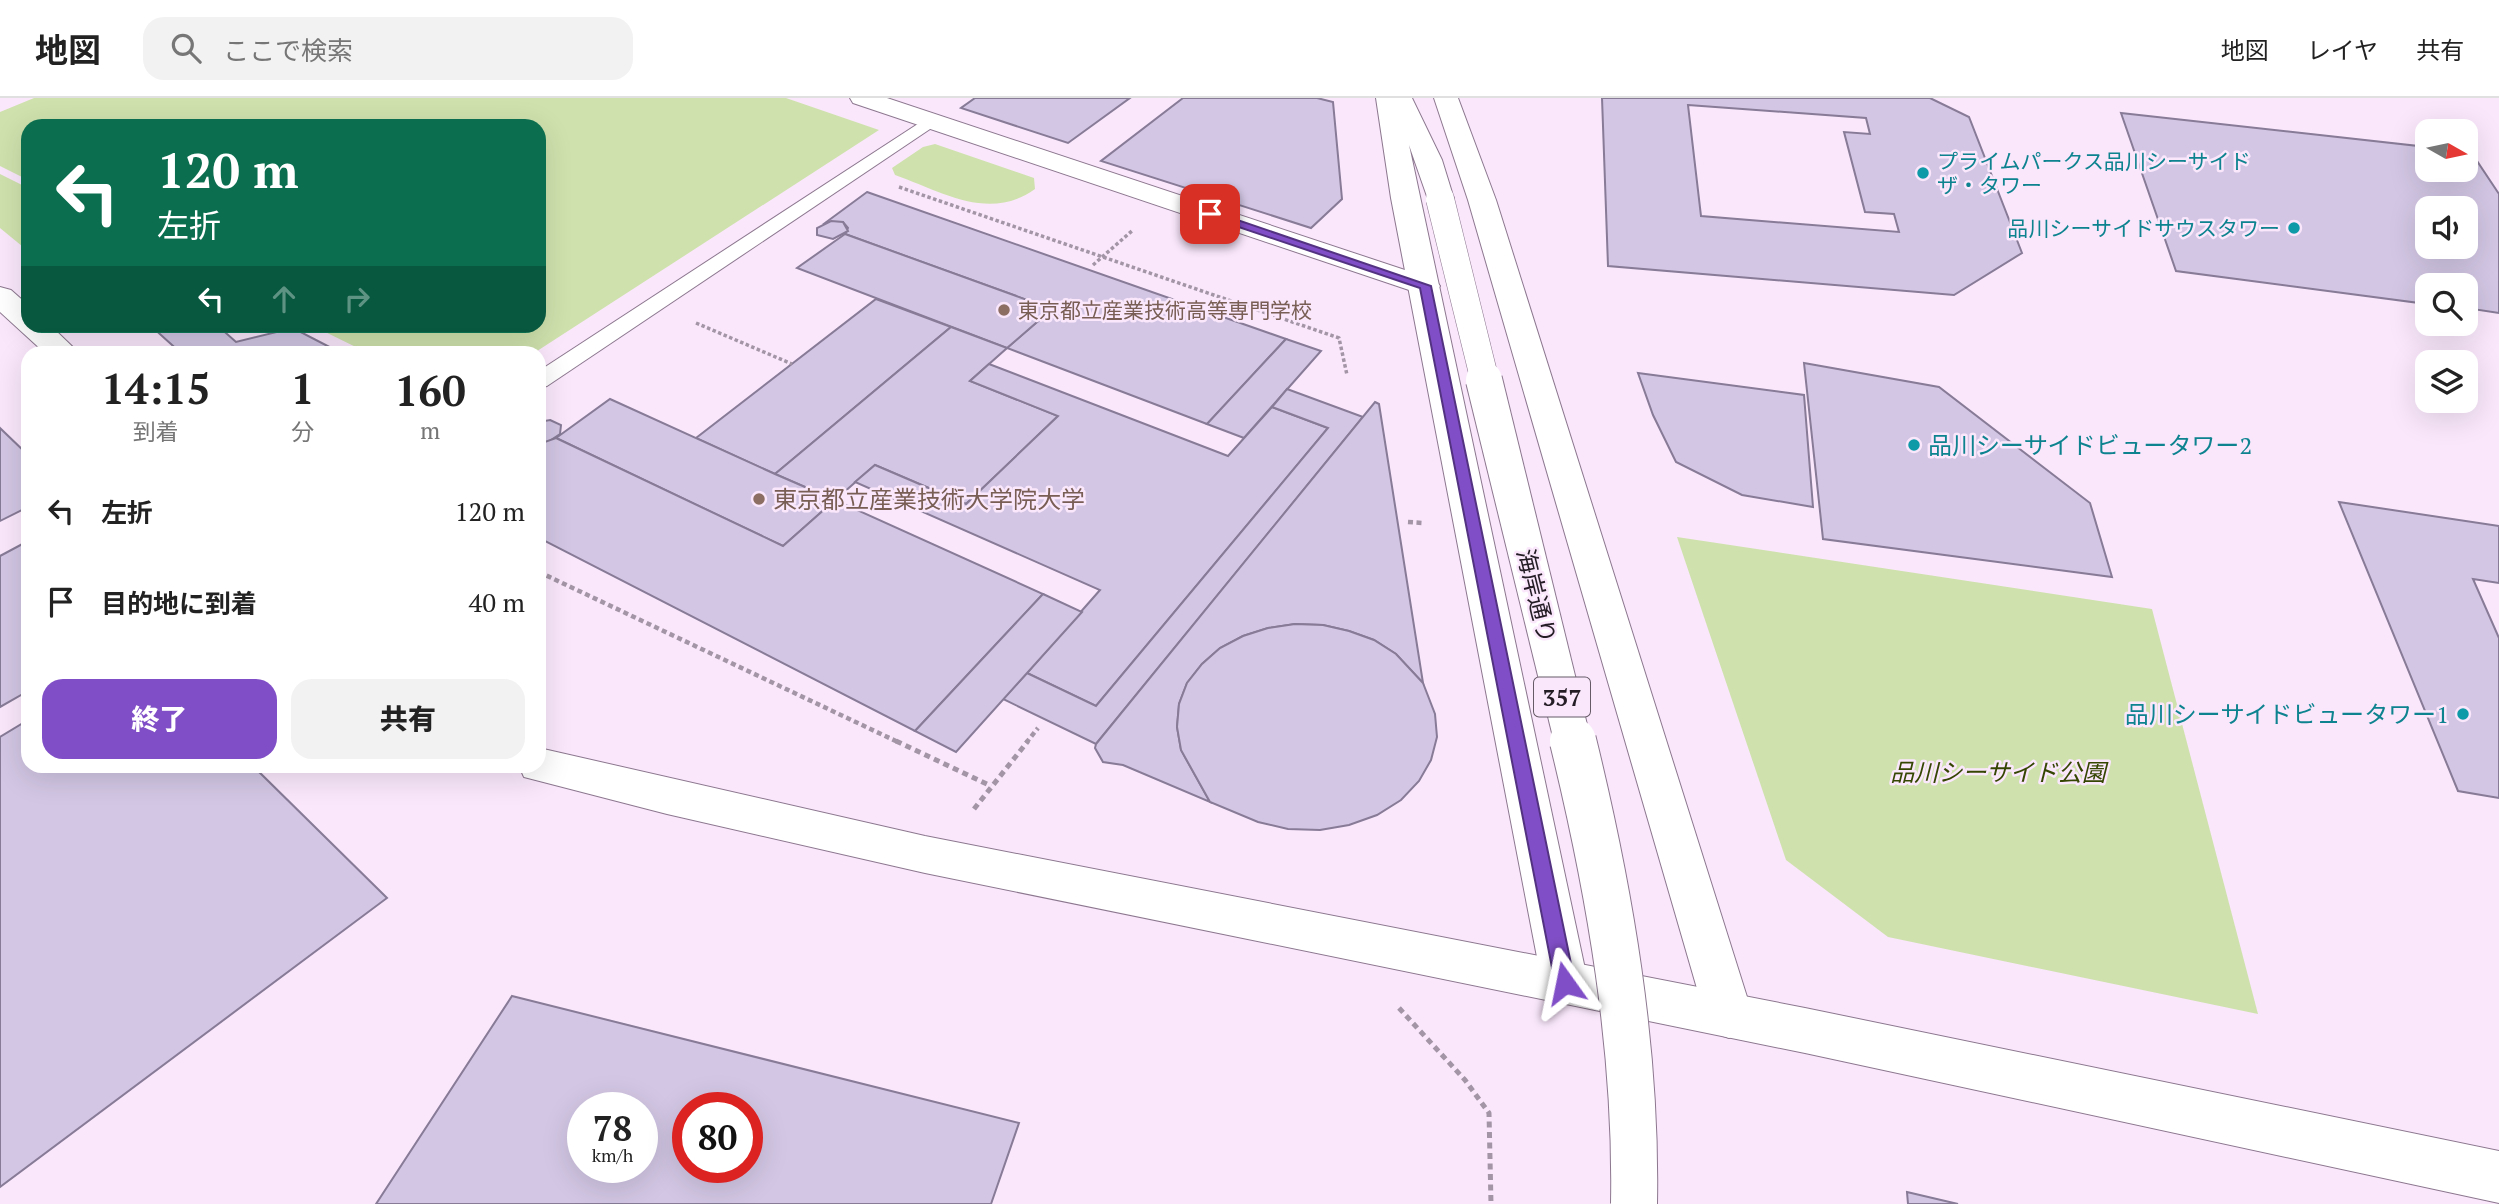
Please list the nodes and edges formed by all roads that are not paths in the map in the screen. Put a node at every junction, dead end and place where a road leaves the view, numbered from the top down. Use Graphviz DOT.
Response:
graph roads {
  1 [pos="862,98"];
  2 [pos="1388,98"];
  3 [pos="1401,98"];
  4 [pos="1426,98"];
  5 [pos="1446,98"];
  6 [pos="930,121"];
  7 [pos="1429,160"];
  8 [pos="1425,286"];
  9 [pos="0,296"];
  10 [pos="21,315"];
  11 [pos="41,333"];
  12 [pos="56,346"];
  13 [pos="546,377"];
  14 [pos="546,767"];
  15 [pos="1565,983"];
  16 [pos="1729,1016"];
  17 [pos="2499,1177"];
  18 [pos="1634,1204"];
  1 -- 6 [label="main road"];
  2 -- 8 [label="main road"];
  3 -- 7 [label="main road, 海岸通り / 357"];
  4 -- 7 [label="main road, 海岸通り / 357"];
  5 -- 16 [label="main road"];
  6 -- 8 [label="main road"];
  6 -- 13 [label="lane"];
  7 -- 18 [label="main road, 海岸通り / 357, bridge"];
  8 -- 15 [label="main road"];
  9 -- 10 [label="main road"];
  11 -- 12 [label="main road"];
  14 -- 15 [label="main road"];
  15 -- 16 [label="main road"];
  16 -- 17 [label="main road"];
}
